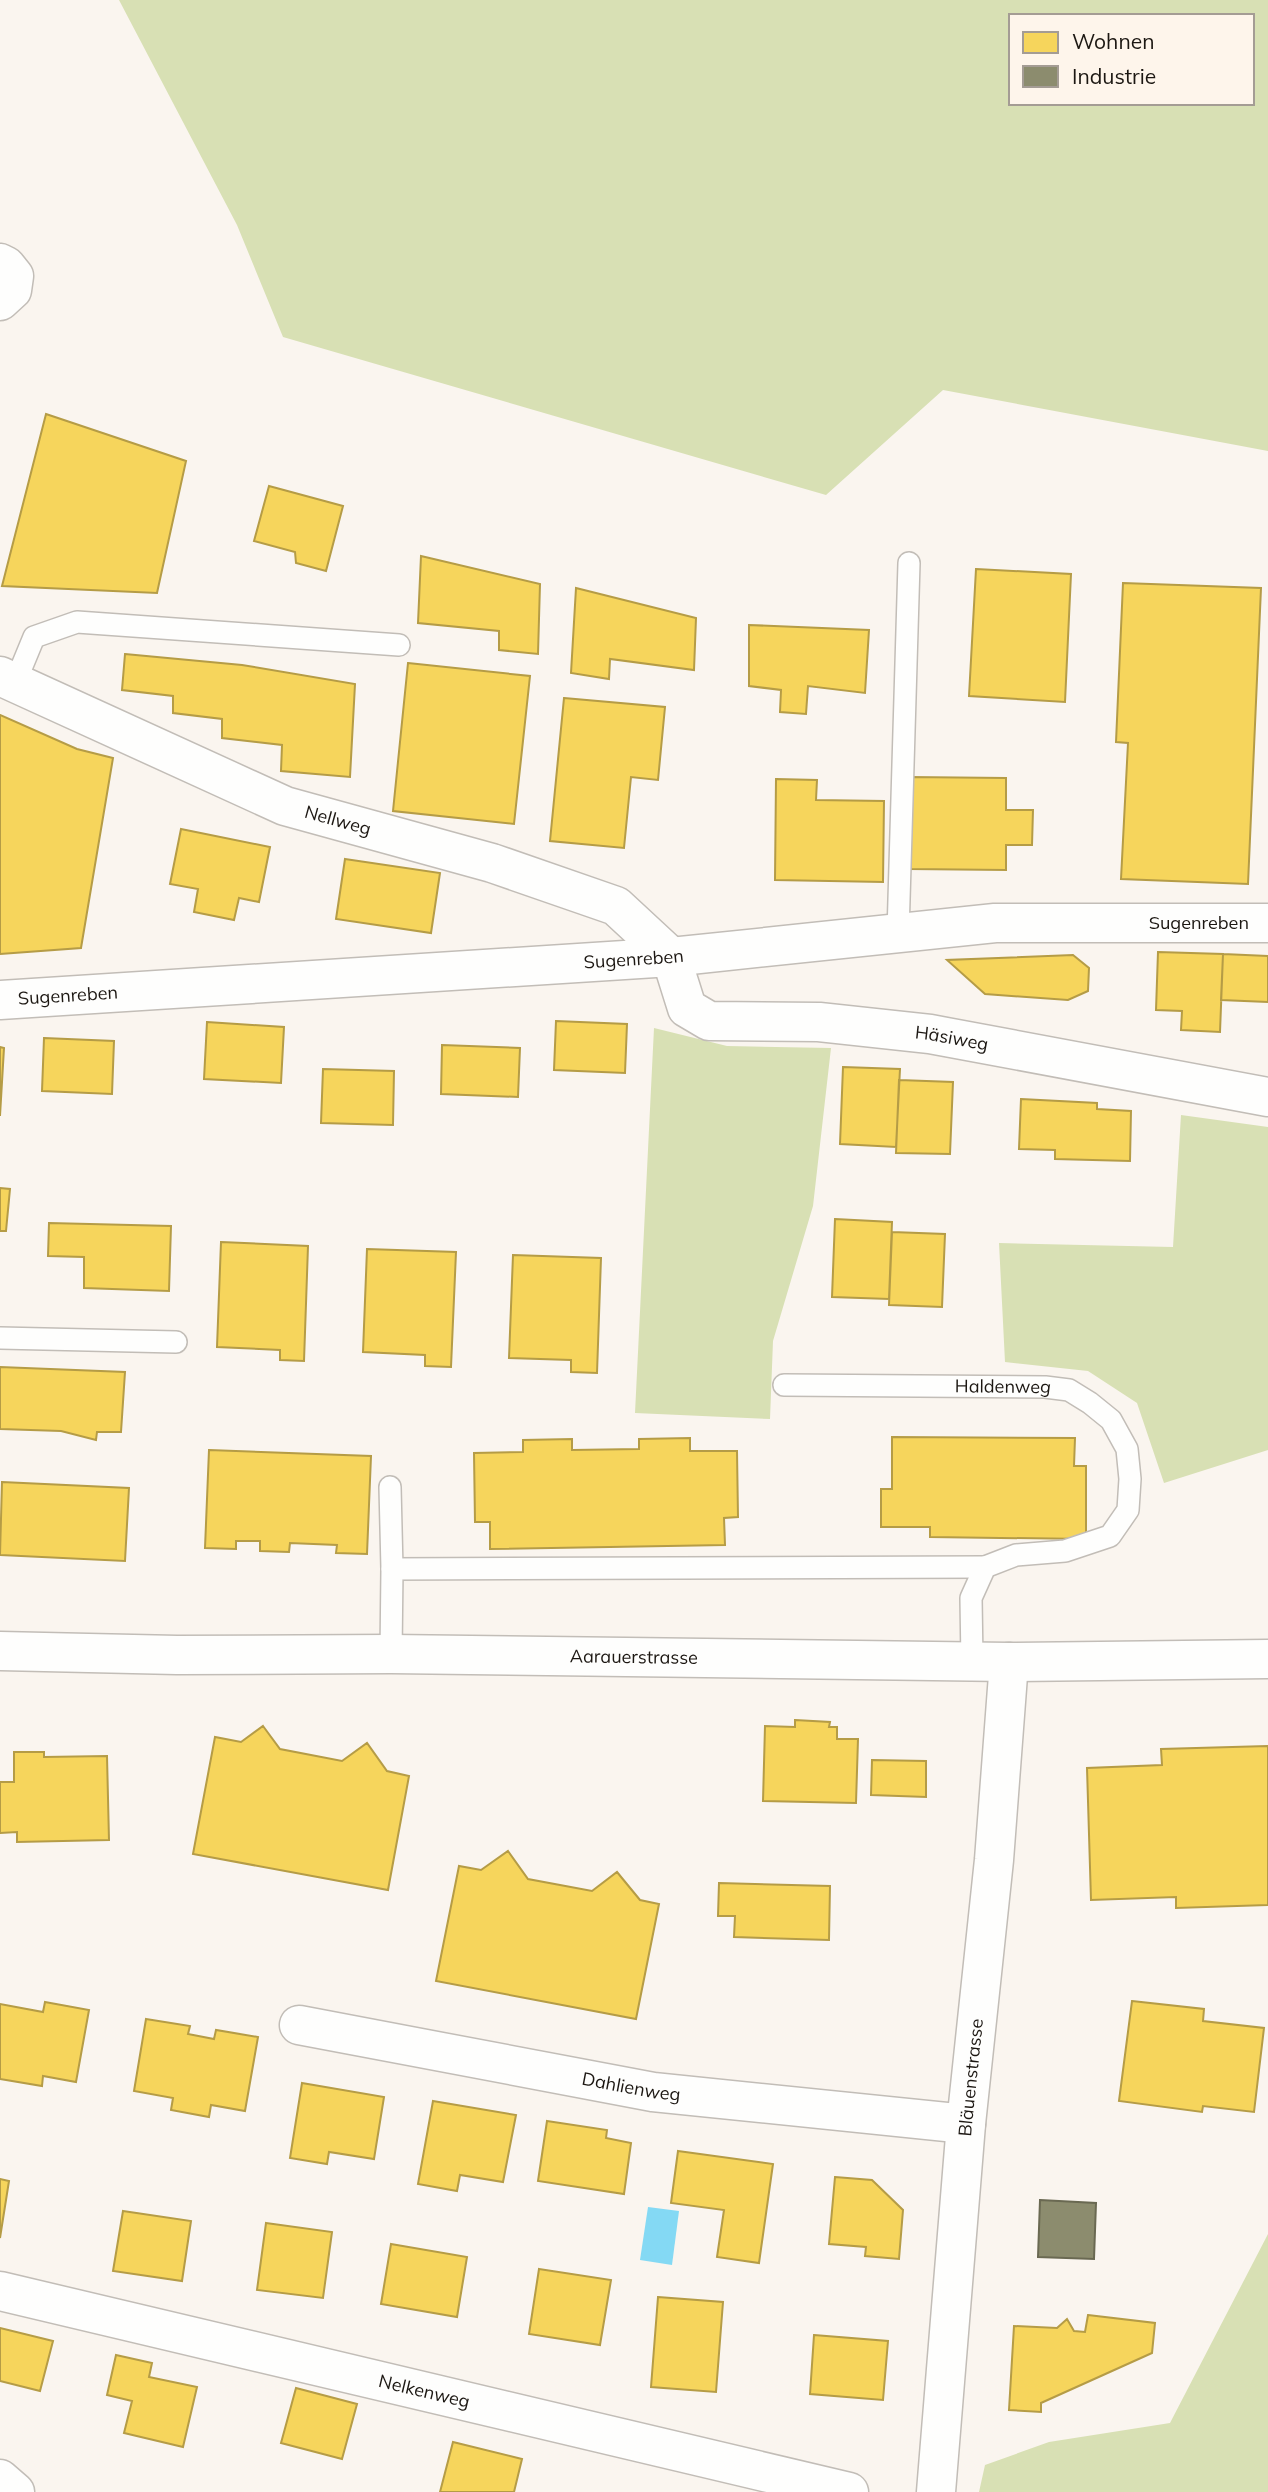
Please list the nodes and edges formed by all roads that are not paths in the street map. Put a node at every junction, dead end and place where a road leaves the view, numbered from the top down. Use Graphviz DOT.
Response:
graph roads {
  1 [pos="0,263"];
  2 [pos="0,301"];
  3 [pos="909,564"];
  4 [pos="399,645"];
  5 [pos="8,679"];
  6 [pos="1268,923"];
  7 [pos="898,933"];
  8 [pos="671,957"];
  9 [pos="0,1000"];
  10 [pos="1268,1097"];
  11 [pos="0,1338"];
  12 [pos="176,1342"];
  13 [pos="784,1385"];
  14 [pos="390,1487"];
  15 [pos="985,1567"];
  16 [pos="392,1569"];
  17 [pos="0,1651"];
  18 [pos="391,1654"];
  19 [pos="1268,1659"];
  20 [pos="991,1662"];
  21 [pos="299,2025"];
  22 [pos="966,2124"];
  23 [pos="0,2291"];
  24 [pos="0,2479"];
  25 [pos="15,2492"];
  26 [pos="849,2492"];
  27 [pos="936,2492"];
  1 -- 2 [label="street"];
  3 -- 7 [label="lane"];
  4 -- 5 [label="lane"];
  5 -- 8 [label="street, Nellweg"];
  6 -- 7 [label="street, Sugenreben"];
  7 -- 8 [label="street, Sugenreben"];
  8 -- 9 [label="street, Sugenreben"];
  8 -- 10 [label="street, Häsiweg"];
  11 -- 12 [label="lane"];
  13 -- 15 [label="lane, Haldenweg"];
  14 -- 16 [label="lane"];
  15 -- 16 [label="lane"];
  15 -- 20 [label="lane"];
  16 -- 18 [label="lane"];
  17 -- 18 [label="street, Aarauerstrasse"];
  18 -- 20 [label="street, Aarauerstrasse"];
  19 -- 20 [label="street, Aarauerstrasse"];
  20 -- 22 [label="street, Bläuenstrasse"];
  21 -- 22 [label="street, Dahlienweg"];
  22 -- 27 [label="street, Bläuenstrasse"];
  23 -- 26 [label="street, Nelkenweg"];
  24 -- 25 [label="street"];
}
